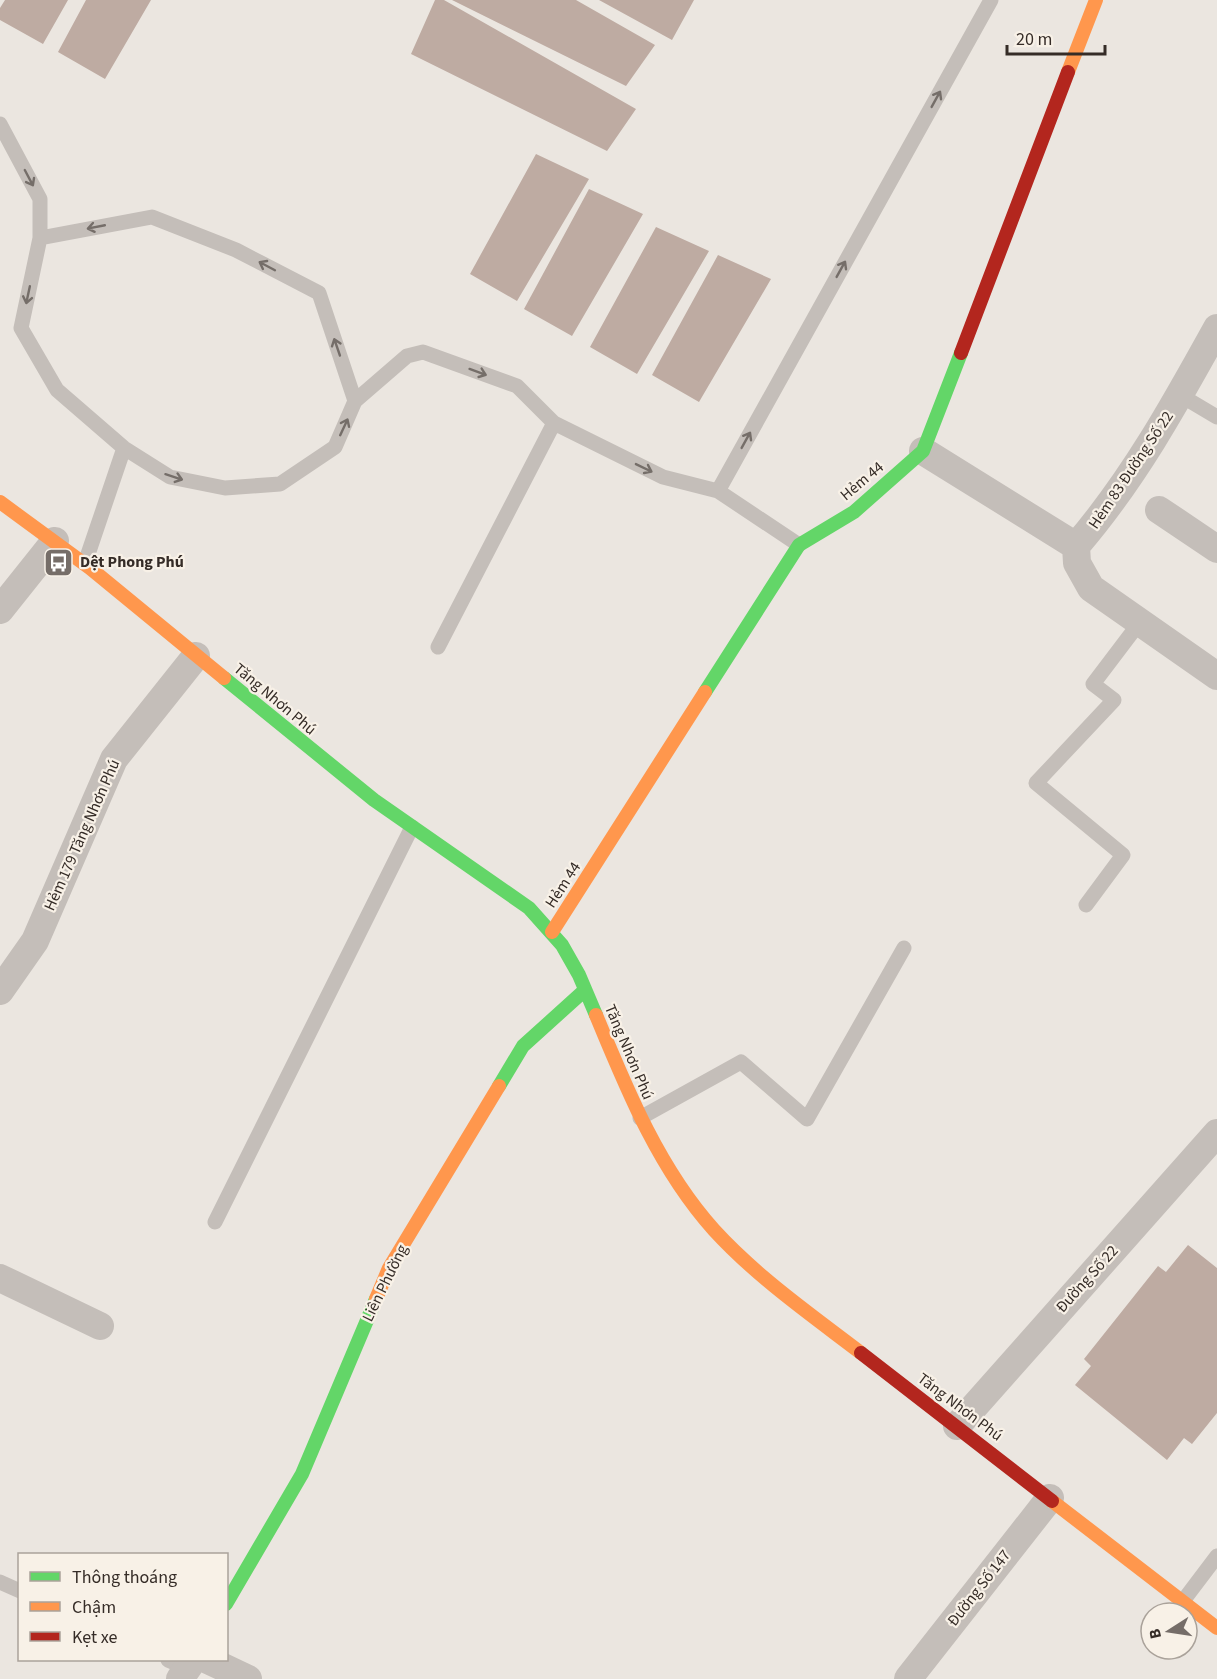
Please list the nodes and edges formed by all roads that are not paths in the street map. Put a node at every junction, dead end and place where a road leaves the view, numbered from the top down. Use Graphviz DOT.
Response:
graph roads {
  1 [pos="991,0"];
  2 [pos="1096,0"];
  3 [pos="0,124"];
  4 [pos="40,238"];
  5 [pos="1217,328"];
  6 [pos="1180,395"];
  7 [pos="355,402"];
  8 [pos="1217,417"];
  9 [pos="554,423"];
  10 [pos="124,448"];
  11 [pos="923,451"];
  12 [pos="718,491"];
  13 [pos="0,502"];
  14 [pos="1158,510"];
  15 [pos="55,540"];
  16 [pos="799,545"];
  17 [pos="1076,546"];
  18 [pos="1217,549"];
  19 [pos="85,563"];
  20 [pos="0,610"];
  21 [pos="1140,622"];
  22 [pos="438,647"];
  23 [pos="196,656"];
  24 [pos="1217,676"];
  25 [pos="412,827"];
  26 [pos="1086,905"];
  27 [pos="552,932"];
  28 [pos="904,948"];
  29 [pos="585,990"];
  30 [pos="0,991"];
  31 [pos="640,1118"];
  32 [pos="1217,1133"];
  33 [pos="215,1222"];
  34 [pos="0,1278"];
  35 [pos="100,1326"];
  36 [pos="957,1426"];
  37 [pos="1050,1498"];
  38 [pos="1217,1556"];
  39 [pos="0,1582"];
  40 [pos="18,1590"];
  41 [pos="228,1601"];
  42 [pos="1183,1601"];
  43 [pos="1199,1614"];
  44 [pos="1217,1628"];
  45 [pos="187,1665"];
  46 [pos="248,1679"];
  47 [pos="908,1679"];
  12 -- 1 [label="lane, one-way"];
  2 -- 11 [label="street, Hẻm 44"];
  3 -- 4 [label="lane, one-way"];
  7 -- 4 [label="lane, one-way"];
  4 -- 10 [label="lane, one-way"];
  5 -- 6 [label="street, Hẻm 83 Đường Số 22"];
  6 -- 8 [label="lane"];
  6 -- 17 [label="street, Hẻm 83 Đường Số 22"];
  7 -- 9 [label="lane, one-way"];
  10 -- 7 [label="lane, one-way"];
  9 -- 12 [label="lane, one-way"];
  9 -- 22 [label="lane"];
  10 -- 19 [label="lane"];
  11 -- 16 [label="street, Hẻm 44"];
  11 -- 17 [label="street"];
  12 -- 16 [label="lane"];
  13 -- 15 [label="street, Tăng Nhơn Phú"];
  14 -- 18 [label="street"];
  15 -- 19 [label="street, Tăng Nhơn Phú"];
  15 -- 20 [label="street"];
  16 -- 27 [label="street, Hẻm 44"];
  17 -- 21 [label="street"];
  19 -- 23 [label="street, Tăng Nhơn Phú"];
  21 -- 24 [label="street"];
  21 -- 26 [label="lane"];
  23 -- 25 [label="street, Tăng Nhơn Phú"];
  23 -- 30 [label="street, Hẻm 179 Tăng Nhơn Phú"];
  25 -- 27 [label="street, Tăng Nhơn Phú"];
  25 -- 33 [label="lane"];
  27 -- 29 [label="street, Tăng Nhơn Phú"];
  28 -- 31 [label="lane"];
  29 -- 31 [label="street, Tăng Nhơn Phú"];
  29 -- 41 [label="street, Liên Phường"];
  31 -- 36 [label="street, Tăng Nhơn Phú"];
  32 -- 36 [label="street, Đường Số 22"];
  34 -- 35 [label="street"];
  36 -- 37 [label="street, Tăng Nhơn Phú"];
  37 -- 42 [label="street, Tăng Nhơn Phú"];
  37 -- 47 [label="street, Đường Số 147"];
  38 -- 42 [label="lane"];
  39 -- 40 [label="lane"];
  43 -- 44 [label="street, Tăng Nhơn Phú"];
  45 -- 46 [label="street"];
}
